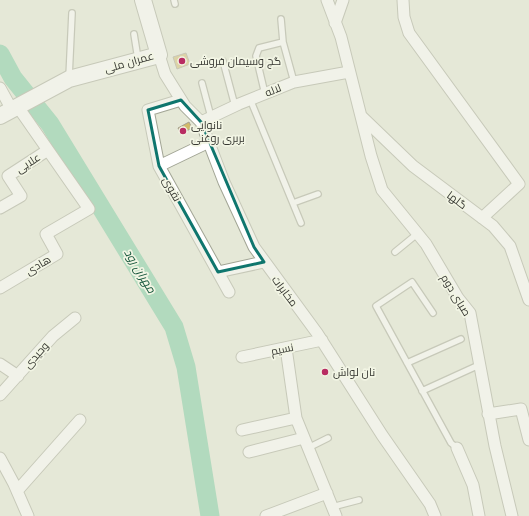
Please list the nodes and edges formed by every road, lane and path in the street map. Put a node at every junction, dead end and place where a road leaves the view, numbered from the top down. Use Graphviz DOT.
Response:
graph roads {
  1 [pos="142,0"];
  2 [pos="327,0"];
  3 [pos="343,0"];
  4 [pos="403,0"];
  5 [pos="72,13"];
  6 [pos="281,19"];
  7 [pos="335,23"];
  8 [pos="134,34"];
  9 [pos="284,42"];
  10 [pos="159,55"];
  11 [pos="138,59"];
  12 [pos="223,61"];
  13 [pos="350,72"];
  14 [pos="69,79"];
  15 [pos="294,82"];
  16 [pos="202,83"];
  17 [pos="0,88"];
  18 [pos="264,94"];
  19 [pos="250,99"];
  20 [pos="181,100"];
  21 [pos="234,106"];
  22 [pos="10,111"];
  23 [pos="361,115"];
  24 [pos="206,119"];
  25 [pos="209,142"];
  26 [pos="48,150"];
  27 [pos="159,166"];
  28 [pos="318,194"];
  29 [pos="293,203"];
  30 [pos="0,208"];
  31 [pos="482,218"];
  32 [pos="301,223"];
  33 [pos="417,234"];
  34 [pos="395,252"];
  35 [pos="264,262"];
  36 [pos="218,272"];
  37 [pos="0,288"];
  38 [pos="229,292"];
  39 [pos="529,300"];
  40 [pos="433,313"];
  41 [pos="75,318"];
  42 [pos="461,339"];
  43 [pos="322,340"];
  44 [pos="286,348"];
  45 [pos="242,358"];
  46 [pos="407,363"];
  47 [pos="0,364"];
  48 [pos="479,365"];
  49 [pos="18,376"];
  50 [pos="422,390"];
  51 [pos="0,395"];
  52 [pos="488,414"];
  53 [pos="296,418"];
  54 [pos="80,420"];
  55 [pos="242,430"];
  56 [pos="328,438"];
  57 [pos="529,440"];
  58 [pos="306,443"];
  59 [pos="457,448"];
  60 [pos="249,452"];
  61 [pos="0,458"];
  62 [pos="17,491"];
  63 [pos="327,493"];
  64 [pos="359,500"];
  65 [pos="334,511"];
  66 [pos="28,516"];
  67 [pos="266,516"];
  68 [pos="435,516"];
  69 [pos="479,516"];
  70 [pos="512,516"];
  1 -- 10 [label="main road, عمران ملی"];
  2 -- 7 [label="street, صبای دوم"];
  3 -- 7 [label="street"];
  4 -- 31 [label="street"];
  5 -- 14 [label="lane"];
  6 -- 9 [label="lane"];
  7 -- 13 [label="street, صبای دوم"];
  8 -- 11 [label="lane"];
  9 -- 15 [label="lane"];
  9 -- 18 [label="lane"];
  10 -- 11 [label="main road, عمران ملی"];
  10 -- 20 [label="street, مخابرات"];
  11 -- 14 [label="main road, عمران ملی"];
  12 -- 21 [label="lane"];
  13 -- 15 [label="street, لاله"];
  13 -- 23 [label="street, صبای دوم"];
  14 -- 22 [label="main road, عمران ملی"];
  15 -- 18 [label="street, لاله"];
  16 -- 24 [label="lane"];
  17 -- 22 [label="street"];
  18 -- 19 [label="street, لاله"];
  19 -- 21 [label="street, لاله"];
  19 -- 29 [label="lane"];
  20 -- 24 [label="street, مخابرات"];
  20 -- 27 [label="street, نقوی"];
  21 -- 24 [label="street, لاله"];
  22 -- 26 [label="street"];
  23 -- 31 [label="street, گلها"];
  23 -- 33 [label="street, صبای دوم"];
  24 -- 25 [label="street, مخابرات"];
  25 -- 27 [label="street"];
  25 -- 35 [label="street, مخابرات"];
  26 -- 30 [label="street, علایی"];
  26 -- 37 [label="street, هادی"];
  27 -- 36 [label="street, نقوی"];
  28 -- 29 [label="lane"];
  29 -- 32 [label="lane"];
  31 -- 39 [label="street, گلها"];
  33 -- 34 [label="lane"];
  33 -- 48 [label="street, صبای دوم"];
  35 -- 36 [label="street"];
  35 -- 43 [label="street, مخابرات"];
  36 -- 38 [label="street, نقوی"];
  40 -- 46 [label="lane"];
  41 -- 49 [label="street, وحیدی"];
  42 -- 46 [label="lane"];
  43 -- 44 [label="street, نسیم"];
  43 -- 68 [label="street, مخابرات"];
  44 -- 45 [label="street, نسیم"];
  44 -- 53 [label="street"];
  46 -- 50 [label="lane"];
  47 -- 49 [label="street"];
  48 -- 50 [label="lane"];
  48 -- 52 [label="street, صبای دوم"];
  49 -- 51 [label="street, وحیدی"];
  50 -- 59 [label="lane"];
  52 -- 57 [label="street"];
  52 -- 70 [label="street, صبای دوم"];
  53 -- 55 [label="street"];
  53 -- 58 [label="street"];
  54 -- 62 [label="street"];
  56 -- 58 [label="lane"];
  58 -- 60 [label="street"];
  58 -- 63 [label="street"];
  59 -- 69 [label="street"];
  61 -- 62 [label="street"];
  62 -- 66 [label="street"];
  63 -- 65 [label="street"];
  63 -- 67 [label="street"];
  64 -- 65 [label="lane"];
}
